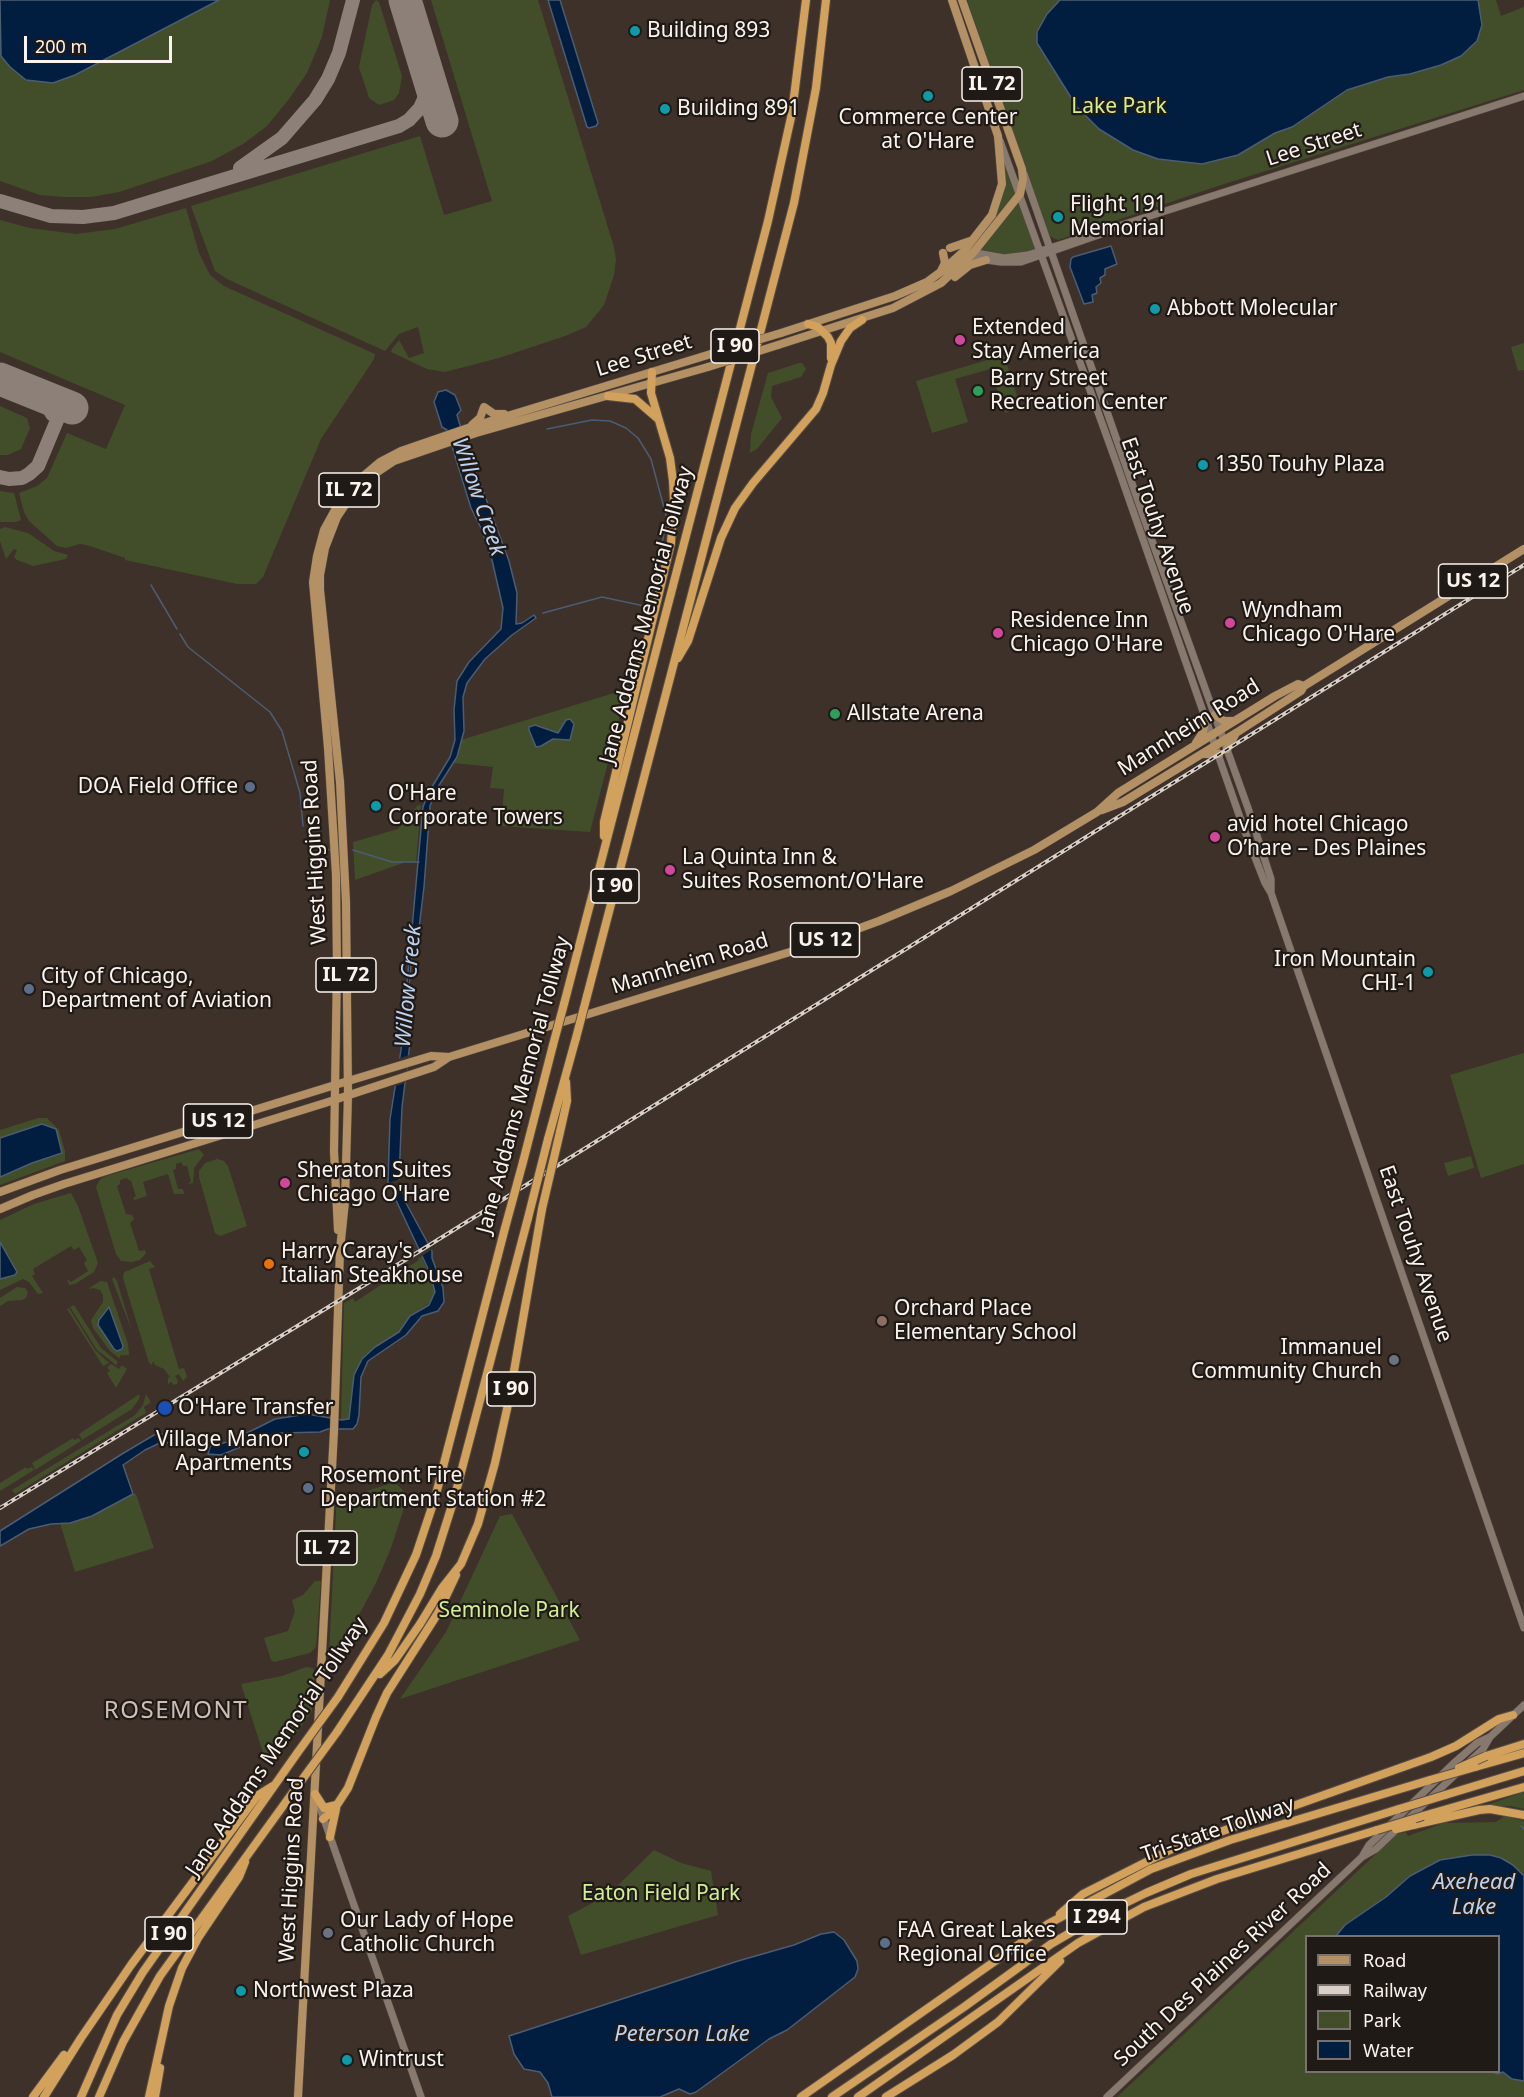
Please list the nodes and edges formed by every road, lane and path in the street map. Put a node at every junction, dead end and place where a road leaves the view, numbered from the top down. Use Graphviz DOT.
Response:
graph roads {
  1 [pos="806,0"];
  2 [pos="826,0"];
  3 [pos="952,0"];
  4 [pos="962,0"];
  5 [pos="1524,96"];
  6 [pos="998,135"];
  7 [pos="1022,169"];
  8 [pos="1020,194"];
  9 [pos="976,237"];
  10 [pos="1050,250"];
  11 [pos="1041,253"];
  12 [pos="966,255"];
  13 [pos="986,260"];
  14 [pos="1027,261"];
  15 [pos="1046,267"];
  16 [pos="940,272"];
  17 [pos="941,283"];
  18 [pos="862,320"];
  19 [pos="808,324"];
  20 [pos="824,331"];
  21 [pos="831,365"];
  22 [pos="652,372"];
  23 [pos="651,384"];
  24 [pos="608,396"];
  25 [pos="520,412"];
  26 [pos="658,418"];
  27 [pos="464,432"];
  28 [pos="449,438"];
  29 [pos="1524,549"];
  30 [pos="314,596"];
  31 [pos="321,604"];
  32 [pos="673,666"];
  33 [pos="1304,686"];
  34 [pos="1215,715"];
  35 [pos="1206,717"];
  36 [pos="1235,721"];
  37 [pos="1220,729"];
  38 [pos="1236,733"];
  39 [pos="1212,734"];
  40 [pos="1220,742"];
  41 [pos="1227,750"];
  42 [pos="1196,751"];
  43 [pos="1219,754"];
  44 [pos="603,852"];
  45 [pos="1272,893"];
  46 [pos="449,1057"];
  47 [pos="566,1076"];
  48 [pos="347,1081"];
  49 [pos="335,1085"];
  50 [pos="348,1095"];
  51 [pos="335,1100"];
  52 [pos="0,1192"];
  53 [pos="0,1209"];
  54 [pos="340,1250"];
  55 [pos="461,1564"];
  56 [pos="1524,1628"];
  57 [pos="373,1680"];
  58 [pos="1524,1705"];
  59 [pos="1513,1715"];
  60 [pos="1524,1744"];
  61 [pos="1524,1753"];
  62 [pos="1524,1772"];
  63 [pos="1446,1774"];
  64 [pos="278,1783"];
  65 [pos="1524,1785"];
  66 [pos="315,1794"];
  67 [pos="337,1805"];
  68 [pos="1524,1815"];
  69 [pos="323,1819"];
  70 [pos="313,1824"];
  71 [pos="1375,1832"];
  72 [pos="330,1838"];
  73 [pos="250,1851"];
  74 [pos="1048,1924"];
  75 [pos="1096,1933"];
  76 [pos="164,2022"];
  77 [pos="81,2038"];
  78 [pos="33,2097"];
  79 [pos="45,2097"];
  80 [pos="81,2097"];
  81 [pos="99,2097"];
  82 [pos="149,2097"];
  83 [pos="155,2097"];
  84 [pos="298,2097"];
  85 [pos="421,2097"];
  86 [pos="801,2097"];
  87 [pos="832,2097"];
  88 [pos="858,2097"];
  89 [pos="886,2097"];
  90 [pos="1107,2097"];
  1 -- 44 [label="highway, Jane Addams Memorial Tollway / I 90"];
  2 -- 32 [label="highway, Jane Addams Memorial Tollway / I 90"];
  3 -- 6 [label="main road, East Touhy Avenue"];
  4 -- 7 [label="main road, East Touhy Avenue / IL 72"];
  5 -- 10 [label="main road, Lee Street"];
  6 -- 8 [label="main road, East Touhy Avenue"];
  6 -- 9 [label="main road, IL 72"];
  7 -- 8 [label="main road, IL 72"];
  7 -- 10 [label="main road, East Touhy Avenue"];
  8 -- 11 [label="main road, East Touhy Avenue"];
  8 -- 12 [label="main road, IL 72"];
  9 -- 12 [label="main road, IL 72"];
  9 -- 16 [label="main road"];
  10 -- 11 [label="main road, Lee Street"];
  10 -- 34 [label="main road, East Touhy Avenue"];
  11 -- 12 [label="main road, Lee Street"];
  11 -- 14 [label="main road, Lee Street"];
  11 -- 15 [label="main road, East Touhy Avenue"];
  12 -- 13 [label="main road, Lee Street"];
  12 -- 16 [label="main road, Lee Street / IL 72"];
  12 -- 17 [label="main road, Lee Street / IL 72"];
  13 -- 14 [label="main road, Lee Street"];
  13 -- 17 [label="main road"];
  14 -- 15 [label="main road"];
  15 -- 35 [label="main road, East Touhy Avenue"];
  16 -- 19 [label="main road, Lee Street / IL 72"];
  17 -- 18 [label="main road, Lee Street / IL 72"];
  18 -- 20 [label="main road, Lee Street / IL 72"];
  18 -- 21 [label="highway"];
  19 -- 20 [label="highway"];
  19 -- 22 [label="main road, Lee Street / IL 72, bridge"];
  20 -- 21 [label="highway"];
  20 -- 23 [label="main road, Lee Street / IL 72, bridge"];
  21 -- 32 [label="highway"];
  22 -- 23 [label="highway"];
  22 -- 25 [label="main road, Lee Street / IL 72"];
  23 -- 24 [label="main road, IL 72"];
  23 -- 26 [label="highway"];
  24 -- 26 [label="highway"];
  24 -- 27 [label="main road, Lee Street / IL 72"];
  25 -- 27 [label="main road, Lee Street / IL 72"];
  25 -- 27 [label="main road"];
  26 -- 44 [label="highway"];
  27 -- 28 [label="main road, Lee Street / IL 72"];
  28 -- 30 [label="main road, Lee Street / IL 72"];
  28 -- 31 [label="main road, Lee Street / IL 72"];
  29 -- 33 [label="main road, Mannheim Road / US 12"];
  30 -- 49 [label="main road, West Higgins Road / IL 72"];
  31 -- 48 [label="main road, West Higgins Road / IL 72"];
  32 -- 47 [label="highway, Jane Addams Memorial Tollway / I 90, bridge"];
  33 -- 36 [label="main road, Mannheim Road / US 12"];
  33 -- 38 [label="main road, Mannheim Road / US 12"];
  34 -- 36 [label="main road"];
  34 -- 37 [label="main road, East Touhy Avenue"];
  35 -- 39 [label="main road, East Touhy Avenue"];
  35 -- 42 [label="main road"];
  36 -- 37 [label="main road, Mannheim Road / US 12"];
  37 -- 39 [label="main road, Mannheim Road / US 12"];
  37 -- 40 [label="main road, East Touhy Avenue"];
  38 -- 40 [label="main road, Mannheim Road / US 12"];
  38 -- 41 [label="main road"];
  39 -- 40 [label="main road, East Touhy Avenue"];
  39 -- 42 [label="main road, Mannheim Road / US 12"];
  40 -- 41 [label="main road, East Touhy Avenue"];
  40 -- 42 [label="main road, Mannheim Road / US 12"];
  40 -- 43 [label="main road, East Touhy Avenue"];
  41 -- 45 [label="main road, East Touhy Avenue"];
  42 -- 43 [label="main road"];
  42 -- 46 [label="main road, Mannheim Road / US 12"];
  43 -- 45 [label="main road, East Touhy Avenue"];
  44 -- 64 [label="highway, Jane Addams Memorial Tollway / I 90, bridge"];
  45 -- 56 [label="main road, East Touhy Avenue"];
  46 -- 48 [label="main road, Mannheim Road / US 12"];
  46 -- 50 [label="main road, Mannheim Road / US 12"];
  47 -- 55 [label="highway, Jane Addams Memorial Tollway / I 90, bridge"];
  47 -- 57 [label="highway, Jane Addams Memorial Tollway / I 90, bridge"];
  48 -- 49 [label="main road, Mannheim Road / US 12"];
  48 -- 50 [label="main road, West Higgins Road / IL 72"];
  49 -- 51 [label="main road, West Higgins Road / IL 72"];
  49 -- 52 [label="main road, Mannheim Road / US 12"];
  50 -- 51 [label="main road, Mannheim Road / US 12"];
  50 -- 54 [label="main road, West Higgins Road / IL 72"];
  51 -- 53 [label="main road, Mannheim Road / US 12"];
  51 -- 54 [label="main road, West Higgins Road / IL 72"];
  54 -- 66 [label="main road, West Higgins Road / IL 72"];
  55 -- 57 [label="highway, Jane Addams Memorial Tollway / I 90"];
  55 -- 67 [label="highway"];
  57 -- 73 [label="highway, Jane Addams Memorial Tollway / I 90, bridge"];
  58 -- 59 [label="main road, South Des Plaines River Road"];
  59 -- 74 [label="highway"];
  59 -- 90 [label="main road, South Des Plaines River Road"];
  60 -- 63 [label="highway, bridge"];
  61 -- 63 [label="highway, Tri-State Tollway / I 294, bridge"];
  62 -- 87 [label="highway, Tri-State Tollway / I 294, bridge"];
  63 -- 74 [label="highway, Tri-State Tollway / I 294, bridge"];
  64 -- 77 [label="highway"];
  64 -- 80 [label="highway, Jane Addams Memorial Tollway / I 90"];
  65 -- 71 [label="highway, bridge"];
  66 -- 67 [label="highway"];
  66 -- 69 [label="main road"];
  66 -- 70 [label="main road, West Higgins Road / IL 72"];
  67 -- 69 [label="highway"];
  67 -- 72 [label="highway"];
  68 -- 71 [label="highway, bridge"];
  69 -- 70 [label="main road"];
  69 -- 72 [label="main road"];
  70 -- 84 [label="main road, West Higgins Road / IL 72"];
  71 -- 75 [label="highway"];
  72 -- 85 [label="main road"];
  73 -- 76 [label="highway"];
  73 -- 81 [label="highway, Jane Addams Memorial Tollway / I 90"];
  74 -- 86 [label="highway, Tri-State Tollway / I 294"];
  75 -- 88 [label="highway"];
  75 -- 89 [label="highway"];
  76 -- 82 [label="highway"];
  76 -- 83 [label="highway"];
  77 -- 78 [label="highway"];
  77 -- 79 [label="highway"];
}
